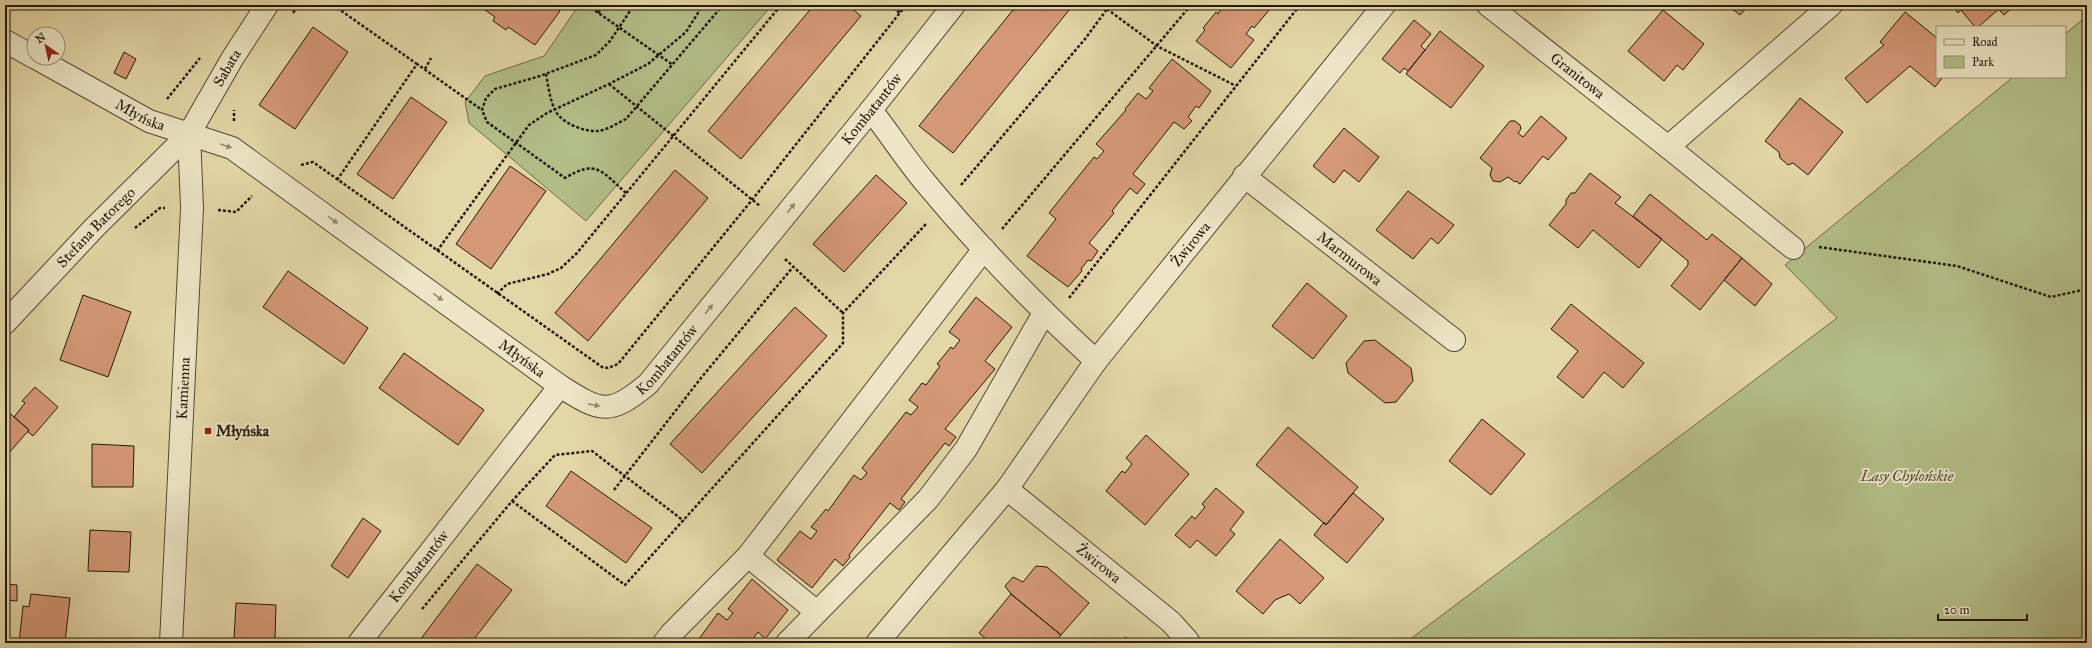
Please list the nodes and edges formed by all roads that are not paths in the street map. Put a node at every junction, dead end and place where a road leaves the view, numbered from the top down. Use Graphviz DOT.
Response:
graph roads {
  1 [pos="267,5"];
  2 [pos="954,5"];
  3 [pos="1384,5"];
  4 [pos="1488,5"];
  5 [pos="1831,5"];
  6 [pos="5,41"];
  7 [pos="26,53"];
  8 [pos="49,66"];
  9 [pos="872,110"];
  10 [pos="189,134"];
  11 [pos="1668,146"];
  12 [pos="1244,176"];
  13 [pos="1793,248"];
  14 [pos="984,249"];
  15 [pos="1044,313"];
  16 [pos="5,323"];
  17 [pos="1454,340"];
  18 [pos="1096,361"];
  19 [pos="560,386"];
  20 [pos="1007,489"];
  21 [pos="748,556"];
  22 [pos="817,612"];
  23 [pos="364,636"];
  24 [pos="1188,641"];
  25 [pos="171,643"];
  26 [pos="664,643"];
  27 [pos="787,643"];
  28 [pos="877,643"];
  1 -- 10 [label="street, Sabata"];
  2 -- 9 [label="street, Kombatantów"];
  3 -- 12 [label="street, Żwirowa"];
  4 -- 11 [label="street, Granitowa"];
  5 -- 11 [label="street"];
  6 -- 7 [label="street, Młyńska"];
  8 -- 10 [label="street, Młyńska"];
  9 -- 14 [label="street"];
  19 -- 9 [label="street, Kombatantów, one-way"];
  10 -- 16 [label="street, Stefana Batorego"];
  10 -- 19 [label="street, Młyńska, one-way"];
  10 -- 25 [label="street, Kamienna"];
  11 -- 13 [label="street, Granitowa"];
  12 -- 17 [label="street, Marmurowa"];
  12 -- 18 [label="street, Żwirowa"];
  14 -- 15 [label="street"];
  14 -- 21 [label="street"];
  15 -- 18 [label="street"];
  15 -- 22 [label="street"];
  18 -- 20 [label="street, Żwirowa"];
  19 -- 23 [label="street, Kombatantów"];
  20 -- 24 [label="street, Żwirowa"];
  20 -- 28 [label="street, Żwirowa"];
  21 -- 22 [label="street"];
  21 -- 26 [label="street"];
  22 -- 27 [label="street"];
}
